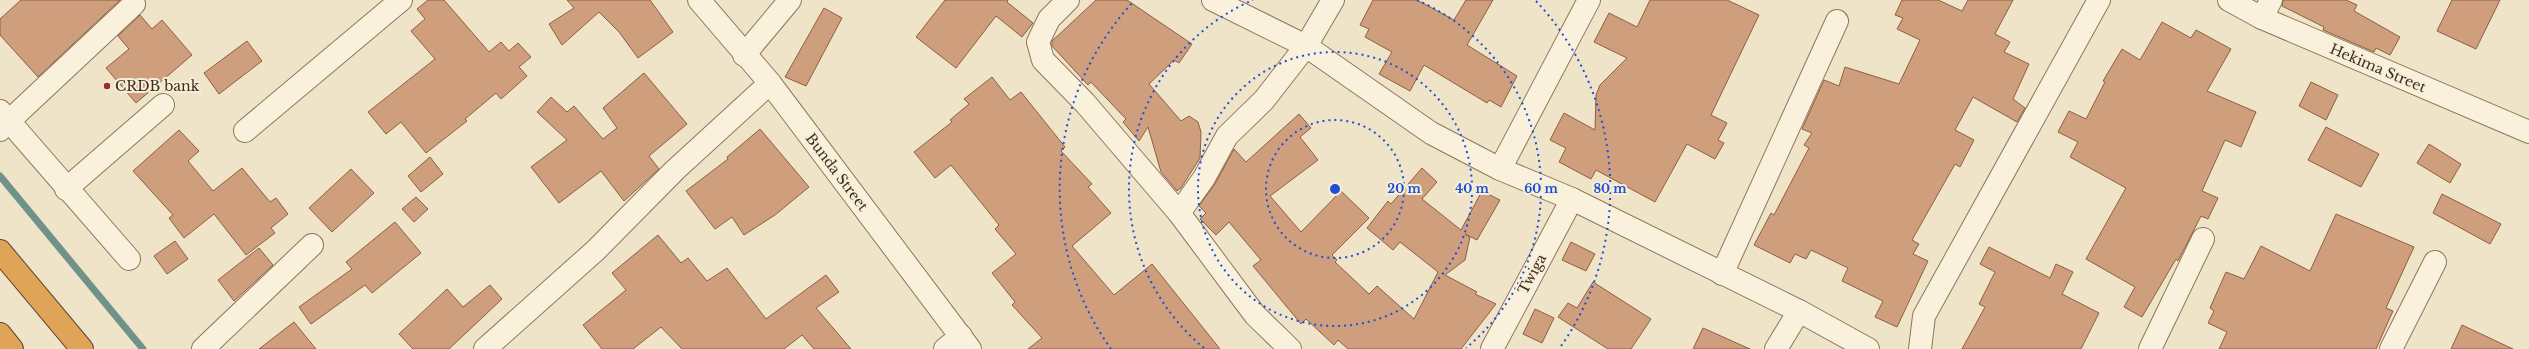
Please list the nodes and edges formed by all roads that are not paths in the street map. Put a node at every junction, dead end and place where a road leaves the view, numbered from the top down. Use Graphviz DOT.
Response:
graph roads {
  1 [pos="401,0"];
  2 [pos="699,0"];
  3 [pos="790,0"];
  4 [pos="1068,0"];
  5 [pos="1213,0"];
  6 [pos="1333,0"];
  7 [pos="1589,0"];
  8 [pos="2099,0"];
  9 [pos="2229,0"];
  10 [pos="134,4"];
  11 [pos="2267,9"];
  12 [pos="1837,21"];
  13 [pos="1306,46"];
  14 [pos="744,55"];
  15 [pos="770,83"];
  16 [pos="163,105"];
  17 [pos="3,120"];
  18 [pos="245,131"];
  19 [pos="2529,132"];
  20 [pos="1500,168"];
  21 [pos="66,188"];
  22 [pos="1572,199"];
  23 [pos="1179,213"];
  24 [pos="2203,239"];
  25 [pos="312,246"];
  26 [pos="0,251"];
  27 [pos="129,259"];
  28 [pos="2435,262"];
  29 [pos="1722,274"];
  30 [pos="1799,311"];
  31 [pos="0,334"];
  32 [pos="959,345"];
  33 [pos="12,349"];
  34 [pos="82,349"];
  35 [pos="203,349"];
  36 [pos="485,349"];
  37 [pos="1290,349"];
  38 [pos="1492,349"];
  39 [pos="1776,349"];
  40 [pos="1868,349"];
  41 [pos="1920,349"];
  42 [pos="2150,349"];
  43 [pos="2391,349"];
  1 -- 18 [label="street"];
  2 -- 14 [label="street, Bunda Street"];
  3 -- 14 [label="street"];
  4 -- 23 [label="street"];
  5 -- 13 [label="street"];
  6 -- 13 [label="street"];
  7 -- 20 [label="street"];
  8 -- 41 [label="street"];
  9 -- 11 [label="street, Hekima Street"];
  10 -- 17 [label="street"];
  11 -- 19 [label="street, Hekima Street"];
  12 -- 29 [label="street"];
  13 -- 20 [label="street"];
  13 -- 23 [label="street"];
  14 -- 15 [label="street, Bunda Street"];
  15 -- 32 [label="street, Bunda Street"];
  15 -- 36 [label="street"];
  16 -- 21 [label="street"];
  17 -- 21 [label="street"];
  20 -- 22 [label="street"];
  21 -- 27 [label="street"];
  22 -- 29 [label="street"];
  22 -- 38 [label="street, Twiga"];
  23 -- 37 [label="street"];
  24 -- 42 [label="street"];
  25 -- 35 [label="street"];
  26 -- 34 [label="highway"];
  28 -- 43 [label="street"];
  29 -- 30 [label="street"];
  30 -- 39 [label="street"];
  30 -- 40 [label="street"];
  31 -- 33 [label="highway"];
}
